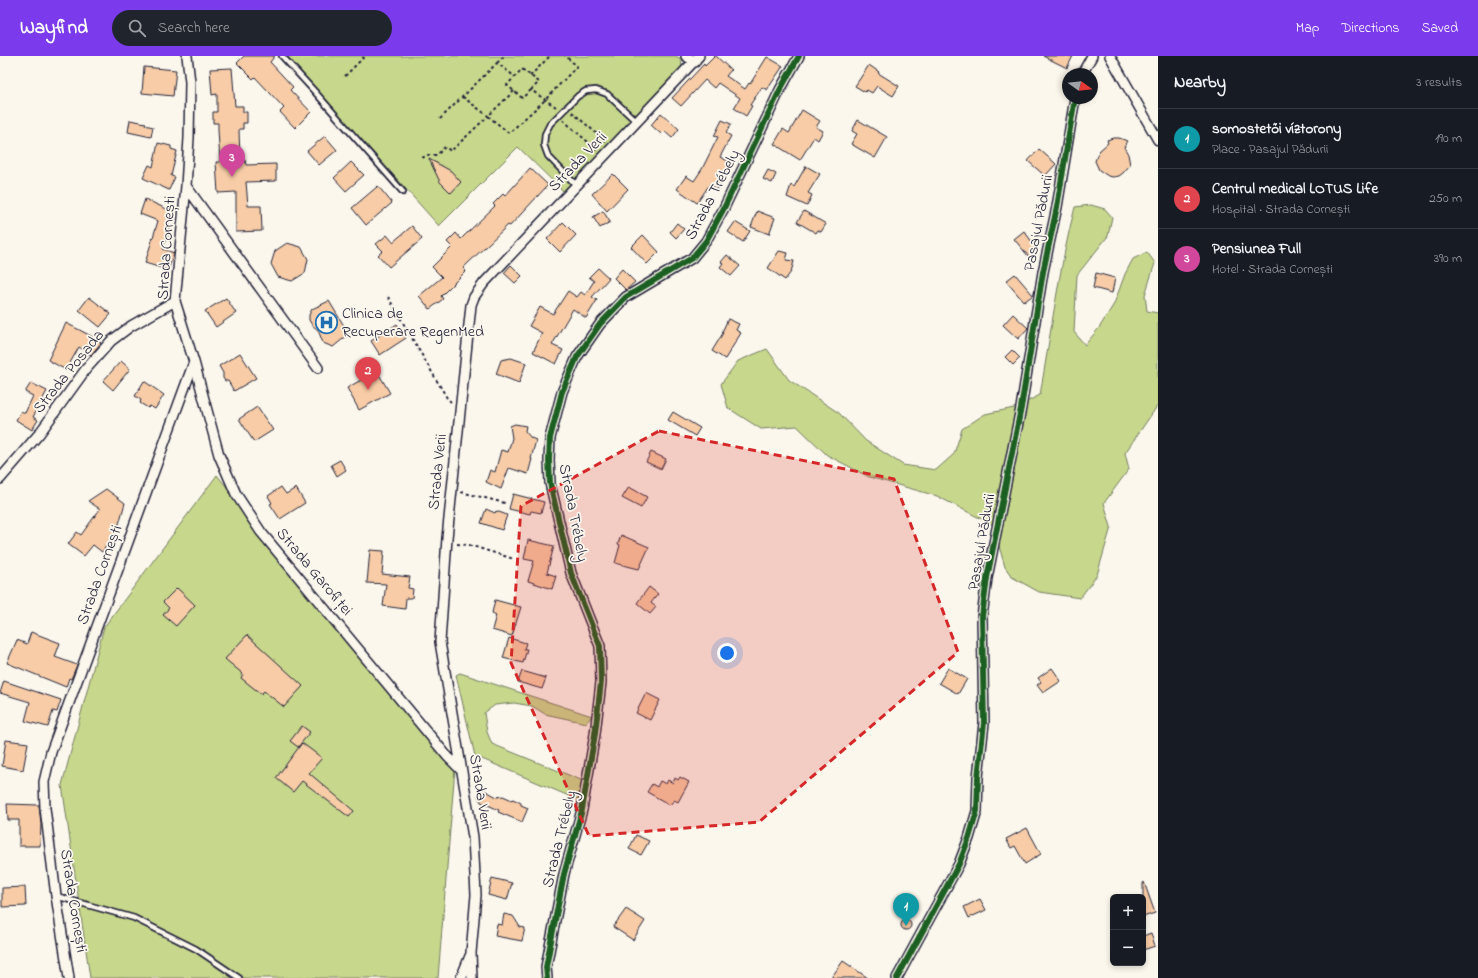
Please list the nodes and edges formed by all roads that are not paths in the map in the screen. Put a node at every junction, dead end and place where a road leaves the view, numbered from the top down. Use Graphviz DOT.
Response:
graph roads {
  1 [pos="187,56"];
  2 [pos="282,56"];
  3 [pos="686,56"];
  4 [pos="799,56"];
  5 [pos="1092,56"];
  6 [pos="1110,56"];
  7 [pos="697,59"];
  8 [pos="1085,68"];
  9 [pos="1074,104"];
  10 [pos="637,122"];
  11 [pos="1158,140"];
  12 [pos="576,185"];
  13 [pos="186,186"];
  14 [pos="403,192"];
  15 [pos="175,301"];
  16 [pos="194,362"];
  17 [pos="318,368"];
  18 [pos="0,479"];
  19 [pos="462,771"];
  20 [pos="56,896"];
  21 [pos="471,953"];
  22 [pos="70,978"];
  23 [pos="239,978"];
  24 [pos="461,978"];
  25 [pos="472,978"];
  26 [pos="547,978"];
  27 [pos="897,978"];
  1 -- 13 [label="street, Strada Cornești"];
  2 -- 14 [label="lane"];
  3 -- 7 [label="street"];
  4 -- 26 [label="street, Strada Trébely"];
  5 -- 8 [label="street"];
  6 -- 11 [label="street"];
  7 -- 10 [label="street, Strada Verii"];
  9 -- 27 [label="street, Pasajul Pădurii"];
  10 -- 12 [label="street, Strada Verii"];
  10 -- 12 [label="lane"];
  12 -- 19 [label="street, Strada Verii"];
  13 -- 15 [label="street, Strada Cornești"];
  13 -- 17 [label="street, Strada Cornești"];
  15 -- 16 [label="street, Strada Cornești"];
  15 -- 18 [label="street, Strada Posada"];
  16 -- 19 [label="street, Strada Garofiței"];
  16 -- 20 [label="street, Strada Cornești"];
  19 -- 21 [label="street, Strada Verii"];
  20 -- 22 [label="street, Strada Cornești"];
  20 -- 23 [label="lane"];
  21 -- 24 [label="street"];
  21 -- 25 [label="street, Strada Verii"];
}
